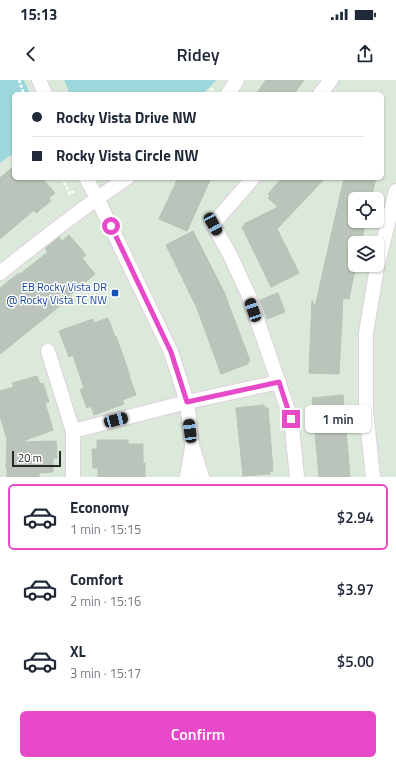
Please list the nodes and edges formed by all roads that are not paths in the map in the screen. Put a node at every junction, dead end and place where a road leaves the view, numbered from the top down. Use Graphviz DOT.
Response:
graph roads {
  1 [pos="39,80"];
  2 [pos="237,80"];
  3 [pos="331,80"];
  4 [pos="44,92"];
  5 [pos="229,92"];
  6 [pos="322,92"];
  7 [pos="87,180"];
  8 [pos="124,180"];
  9 [pos="251,180"];
  10 [pos="396,191"];
  11 [pos="98,198"];
  12 [pos="0,273"];
  13 [pos="48,351"];
  14 [pos="279,382"];
  15 [pos="187,402"];
  16 [pos="73,431"];
  17 [pos="192,445"];
  18 [pos="73,477"];
  19 [pos="187,477"];
  20 [pos="202,477"];
  21 [pos="297,477"];
  22 [pos="374,477"];
  1 -- 4 [label="street"];
  2 -- 5 [label="street"];
  3 -- 6 [label="street"];
  7 -- 11 [label="street"];
  8 -- 11 [label="street"];
  9 -- 14 [label="street"];
  10 -- 22 [label="street"];
  11 -- 12 [label="street"];
  11 -- 15 [label="street"];
  13 -- 16 [label="street"];
  14 -- 15 [label="street"];
  14 -- 21 [label="street"];
  15 -- 16 [label="street"];
  15 -- 17 [label="street"];
  16 -- 18 [label="street"];
  17 -- 19 [label="street"];
  17 -- 20 [label="street"];
}
